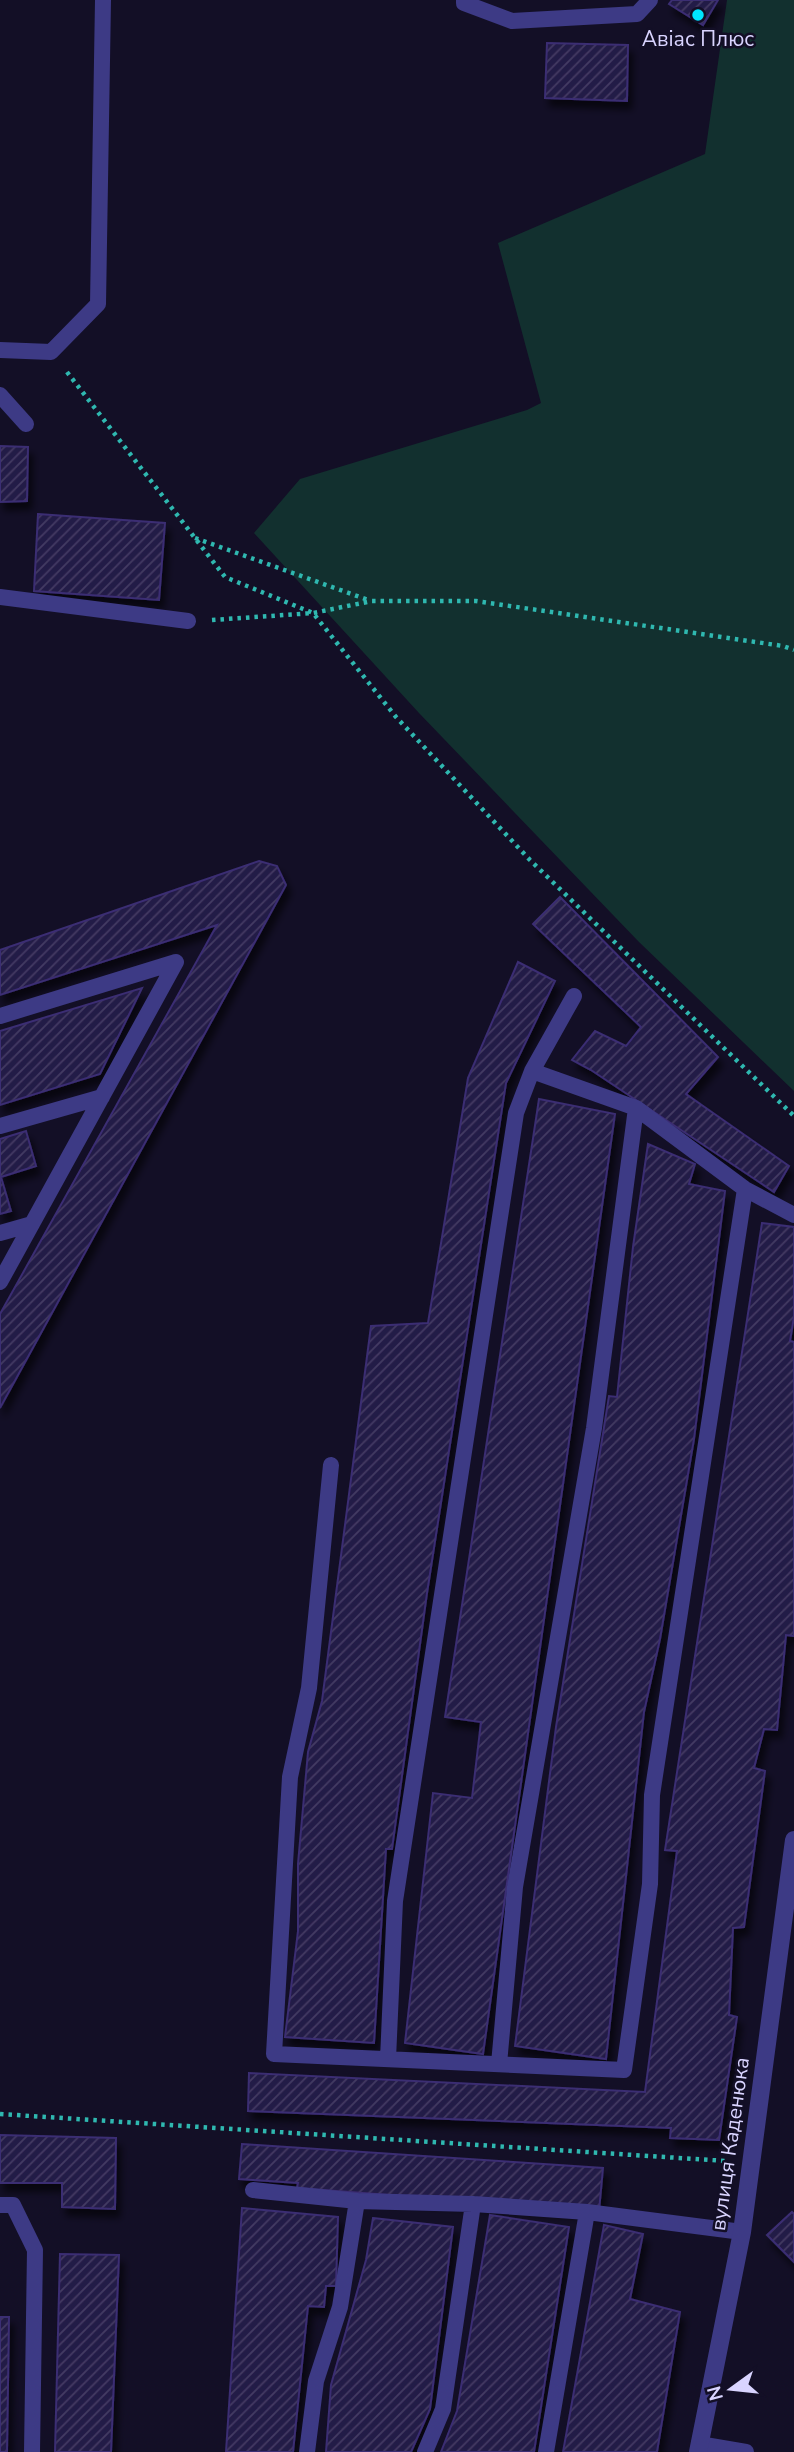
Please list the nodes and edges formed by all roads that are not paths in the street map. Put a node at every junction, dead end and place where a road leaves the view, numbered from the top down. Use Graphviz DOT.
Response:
graph roads {
  1 [pos="103,0"];
  2 [pos="464,0"];
  3 [pos="650,0"];
  4 [pos="0,350"];
  5 [pos="0,395"];
  6 [pos="26,424"];
  7 [pos="0,597"];
  8 [pos="188,621"];
  9 [pos="574,996"];
  10 [pos="0,1016"];
  11 [pos="532,1071"];
  12 [pos="102,1097"];
  13 [pos="636,1108"];
  14 [pos="0,1126"];
  15 [pos="745,1189"];
  16 [pos="794,1215"];
  17 [pos="32,1224"];
  18 [pos="0,1233"];
  19 [pos="0,1282"];
  20 [pos="331,1465"];
  21 [pos="793,1847"];
  22 [pos="388,2059"];
  23 [pos="499,2064"];
  24 [pos="253,2190"];
  25 [pos="358,2201"];
  26 [pos="472,2204"];
  27 [pos="0,2206"];
  28 [pos="587,2212"];
  29 [pos="742,2232"];
  30 [pos="699,2448"];
  31 [pos="32,2452"];
  32 [pos="307,2452"];
  33 [pos="425,2452"];
  34 [pos="546,2452"];
  35 [pos="746,2452"];
  1 -- 4 [label="lane"];
  2 -- 3 [label="lane"];
  5 -- 6 [label="lane"];
  7 -- 8 [label="lane"];
  9 -- 11 [label="lane"];
  10 -- 12 [label="lane"];
  11 -- 13 [label="lane"];
  11 -- 22 [label="lane"];
  12 -- 14 [label="lane"];
  12 -- 17 [label="lane"];
  13 -- 15 [label="lane"];
  13 -- 23 [label="lane"];
  15 -- 16 [label="lane"];
  15 -- 23 [label="lane"];
  17 -- 18 [label="lane"];
  17 -- 19 [label="lane"];
  20 -- 22 [label="lane"];
  21 -- 29 [label="street, вулиця Каденюка"];
  22 -- 23 [label="lane"];
  24 -- 25 [label="lane"];
  25 -- 26 [label="lane"];
  25 -- 32 [label="lane"];
  26 -- 28 [label="lane"];
  26 -- 33 [label="lane"];
  27 -- 31 [label="lane"];
  28 -- 29 [label="lane"];
  28 -- 34 [label="lane"];
  29 -- 30 [label="street, вулиця Каденюка"];
  30 -- 35 [label="lane"];
}
